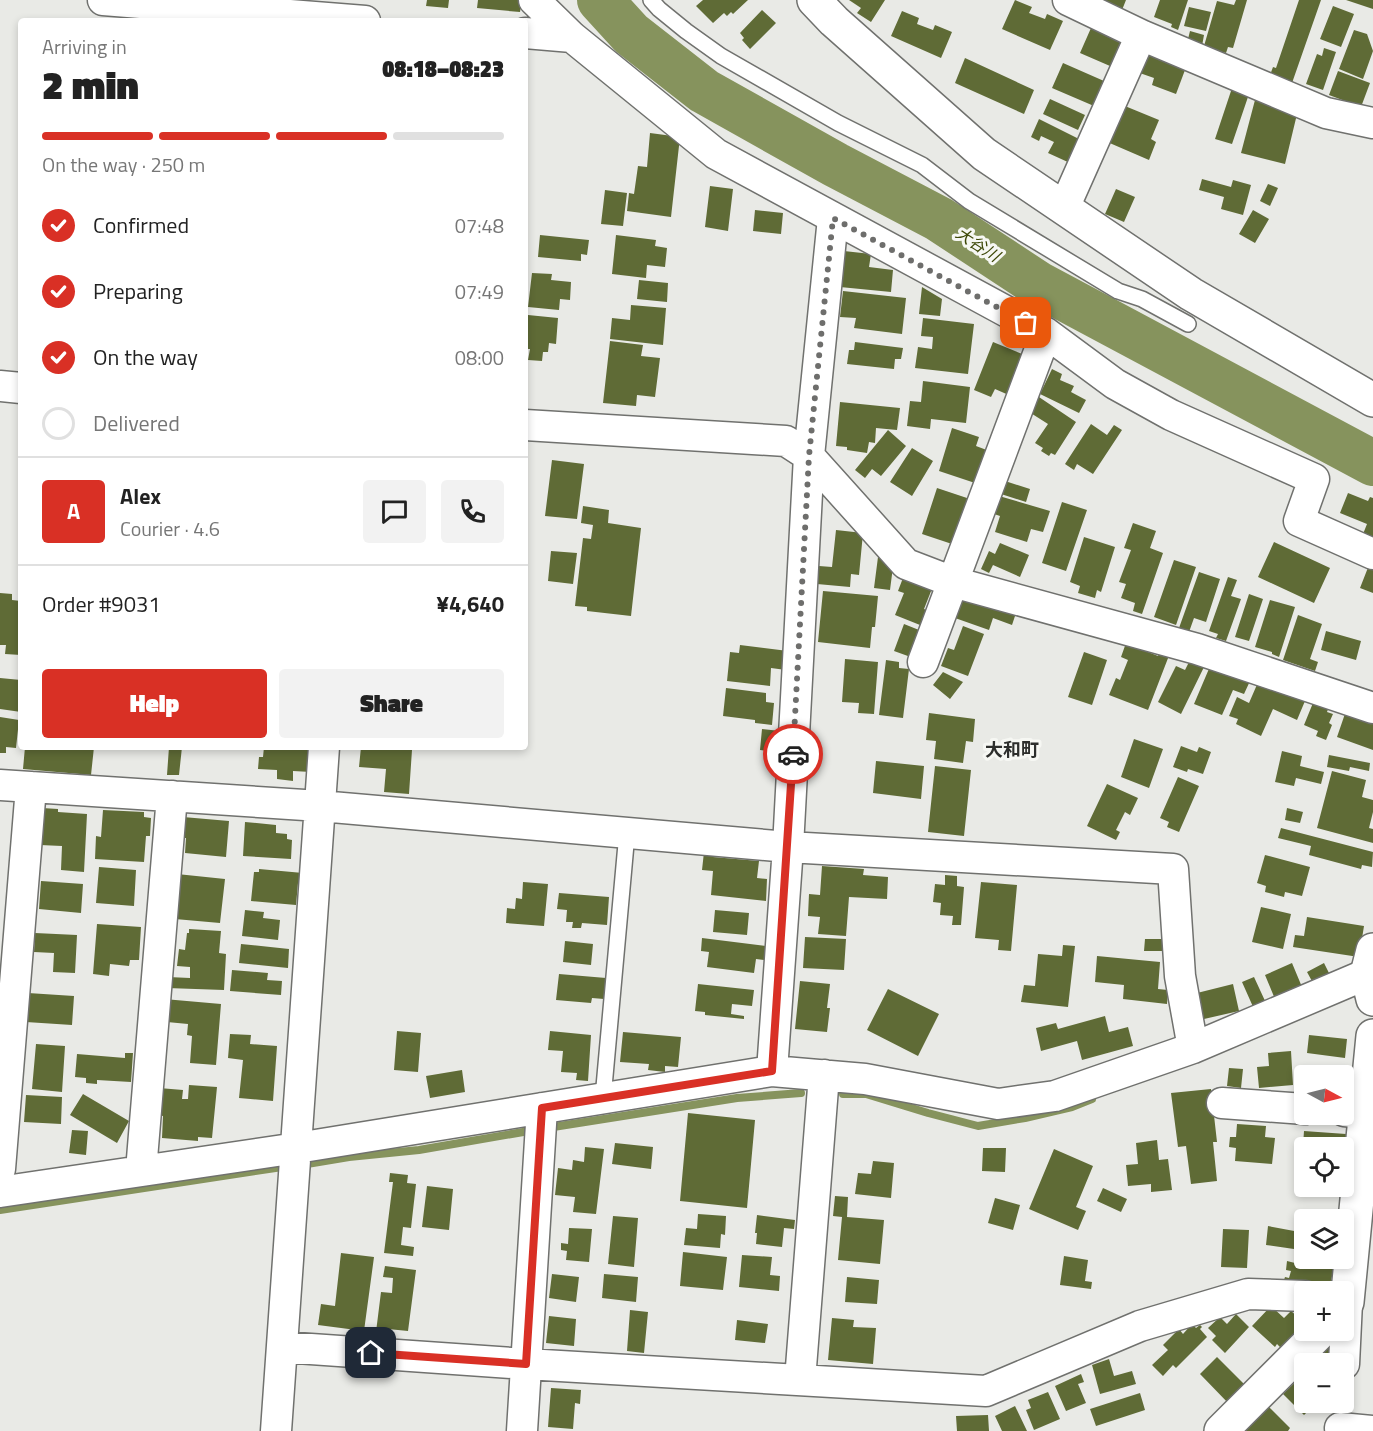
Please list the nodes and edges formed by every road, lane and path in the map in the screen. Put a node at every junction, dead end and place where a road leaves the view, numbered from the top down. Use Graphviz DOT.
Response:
graph roads {
  1 [pos="103,0"];
  2 [pos="534,0"];
  3 [pos="651,0"];
  4 [pos="814,0"];
  5 [pos="1068,0"];
  6 [pos="328,18"];
  7 [pos="528,33"];
  8 [pos="1141,35"];
  9 [pos="572,37"];
  10 [pos="1373,123"];
  11 [pos="1064,208"];
  12 [pos="833,218"];
  13 [pos="1188,324"];
  14 [pos="1046,333"];
  15 [pos="0,386"];
  16 [pos="18,388"];
  17 [pos="1373,400"];
  18 [pos="528,425"];
  19 [pos="809,456"];
  20 [pos="1373,554"];
  21 [pos="953,582"];
  22 [pos="923,662"];
  23 [pos="1373,708"];
  24 [pos="324,750"];
  25 [pos="0,785"];
  26 [pos="31,787"];
  27 [pos="172,796"];
  28 [pos="320,806"];
  29 [pos="627,833"];
  30 [pos="788,847"];
  31 [pos="1371,980"];
  32 [pos="1373,1036"];
  33 [pos="1193,1048"];
  34 [pos="772,1071"];
  35 [pos="824,1075"];
  36 [pos="603,1098"];
  37 [pos="1222,1103"];
  38 [pos="542,1108"];
  39 [pos="1294,1108"];
  40 [pos="1355,1112"];
  41 [pos="296,1159"];
  42 [pos="0,1169"];
  43 [pos="141,1171"];
  44 [pos="0,1192"];
  45 [pos="1346,1281"];
  46 [pos="1294,1296"];
  47 [pos="1311,1341"];
  48 [pos="282,1347"];
  49 [pos="526,1364"];
  50 [pos="800,1380"];
  51 [pos="1340,1420"];
  52 [pos="276,1431"];
  53 [pos="522,1431"];
  54 [pos="1221,1431"];
  55 [pos="1373,1431"];
  1 -- 6 [label="street"];
  2 -- 9 [label="street"];
  3 -- 13 [label="lane"];
  4 -- 11 [label="street"];
  5 -- 8 [label="street"];
  7 -- 9 [label="street"];
  8 -- 10 [label="street"];
  8 -- 11 [label="street"];
  9 -- 12 [label="street"];
  11 -- 17 [label="street"];
  12 -- 14 [label="street"];
  12 -- 19 [label="street"];
  14 -- 20 [label="street"];
  14 -- 21 [label="street"];
  15 -- 16 [label="street"];
  18 -- 19 [label="street"];
  19 -- 21 [label="street"];
  19 -- 30 [label="street"];
  21 -- 22 [label="street"];
  21 -- 23 [label="street"];
  24 -- 28 [label="street"];
  25 -- 26 [label="street"];
  26 -- 27 [label="street"];
  26 -- 42 [label="street"];
  27 -- 28 [label="street"];
  27 -- 43 [label="street"];
  28 -- 29 [label="street"];
  28 -- 41 [label="street"];
  29 -- 30 [label="street"];
  29 -- 36 [label="lane"];
  30 -- 33 [label="street"];
  30 -- 34 [label="street"];
  31 -- 33 [label="street"];
  32 -- 40 [label="street"];
  33 -- 35 [label="street"];
  34 -- 35 [label="street"];
  34 -- 36 [label="street"];
  35 -- 50 [label="street"];
  36 -- 38 [label="street"];
  37 -- 39 [label="street"];
  38 -- 41 [label="street"];
  38 -- 49 [label="street"];
  40 -- 45 [label="street"];
  41 -- 43 [label="street"];
  41 -- 48 [label="street"];
  43 -- 44 [label="street"];
  46 -- 50 [label="street"];
  47 -- 54 [label="street"];
  48 -- 49 [label="street"];
  48 -- 52 [label="street"];
  49 -- 50 [label="street"];
  49 -- 53 [label="street"];
  51 -- 55 [label="street"];
}
